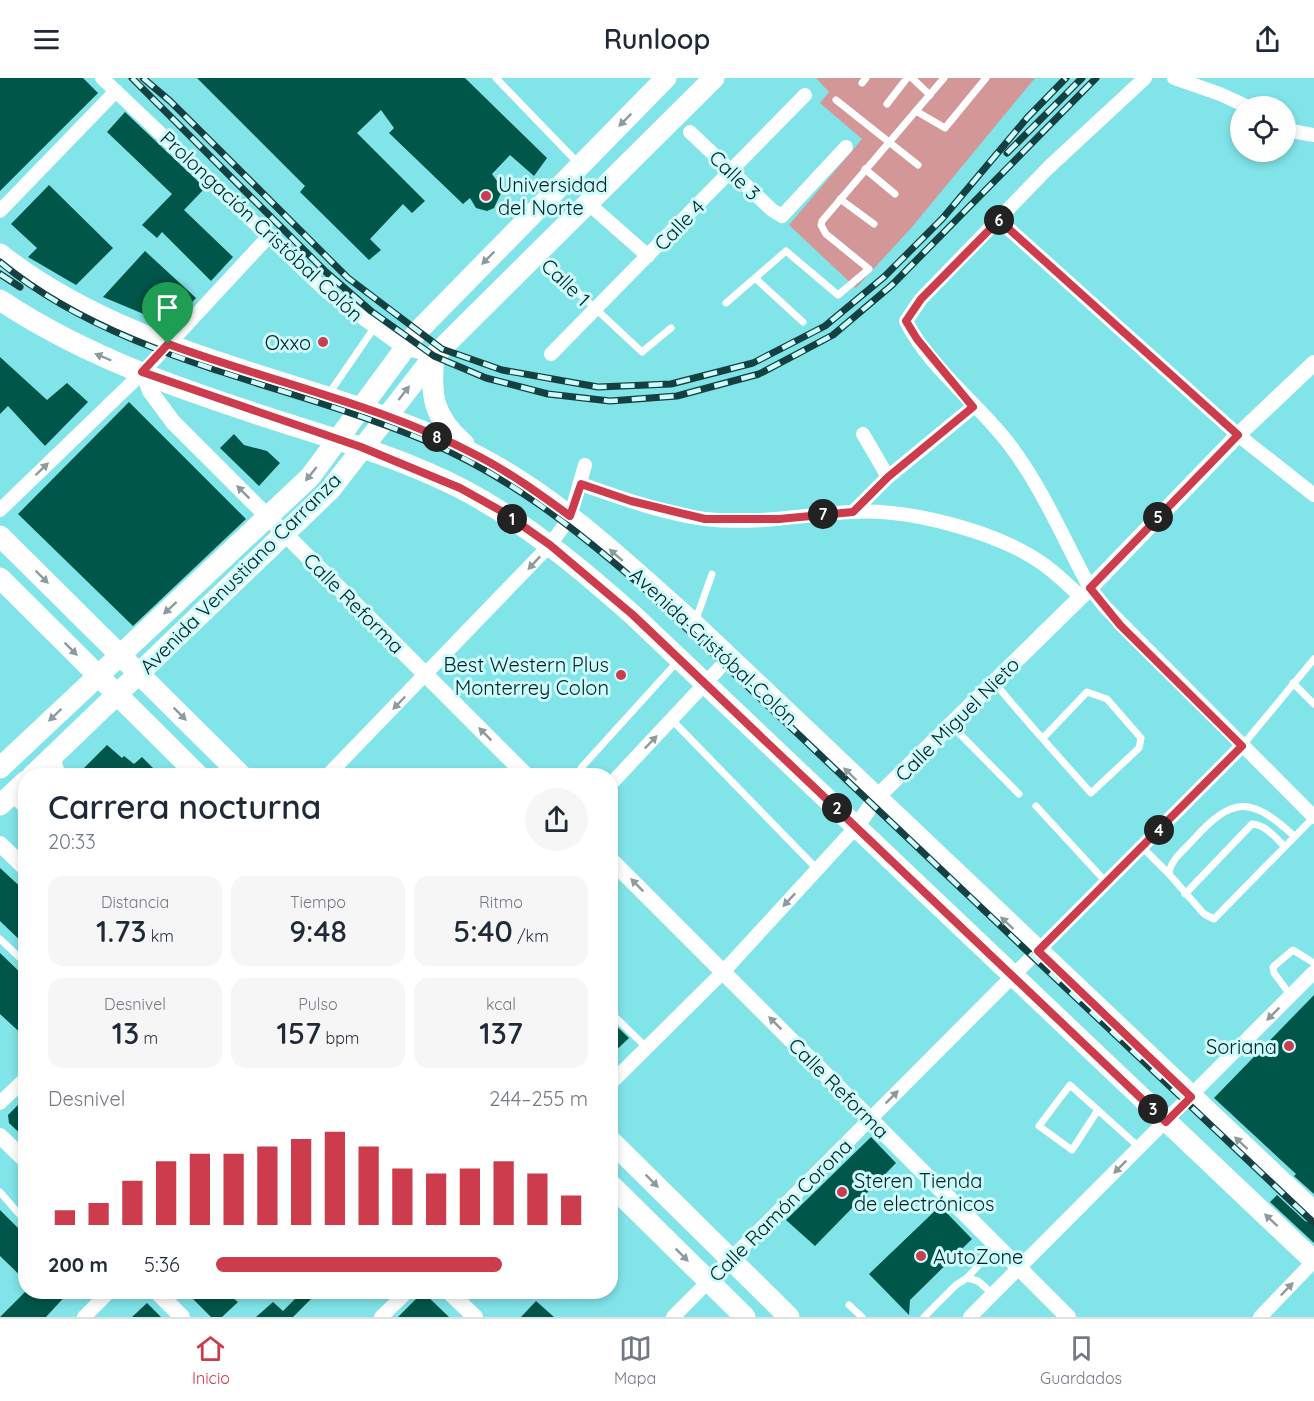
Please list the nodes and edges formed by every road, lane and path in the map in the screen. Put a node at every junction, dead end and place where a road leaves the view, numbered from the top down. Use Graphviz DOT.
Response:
graph roads {
  1 [pos="102,78"];
  2 [pos="496,78"];
  3 [pos="666,78"];
  4 [pos="714,78"];
  5 [pos="909,78"];
  6 [pos="944,78"];
  7 [pos="986,78"];
  8 [pos="1144,78"];
  9 [pos="1174,78"];
  10 [pos="116,91"];
  11 [pos="930,94"];
  12 [pos="805,95"];
  13 [pos="1230,98"];
  14 [pos="836,100"];
  15 [pos="887,104"];
  16 [pos="916,111"];
  17 [pos="690,132"];
  18 [pos="1296,132"];
  19 [pos="1314,135"];
  20 [pos="889,141"];
  21 [pos="846,147"];
  22 [pos="580,165"];
  23 [pos="918,165"];
  24 [pos="865,170"];
  25 [pos="731,171"];
  26 [pos="895,194"];
  27 [pos="840,199"];
  28 [pos="589,204"];
  29 [pos="0,211"];
  30 [pos="999,220"];
  31 [pos="874,224"];
  32 [pos="269,236"];
  33 [pos="0,254"];
  34 [pos="537,254"];
  35 [pos="648,256"];
  36 [pos="755,278"];
  37 [pos="0,300"];
  38 [pos="726,303"];
  39 [pos="594,310"];
  40 [pos="803,322"];
  41 [pos="374,328"];
  42 [pos="671,328"];
  43 [pos="168,344"];
  44 [pos="404,348"];
  45 [pos="551,354"];
  46 [pos="434,356"];
  47 [pos="1314,363"];
  48 [pos="142,372"];
  49 [pos="326,397"];
  50 [pos="973,407"];
  51 [pos="361,408"];
  52 [pos="386,416"];
  53 [pos="863,434"];
  54 [pos="1238,435"];
  55 [pos="337,440"];
  56 [pos="361,447"];
  57 [pos="478,456"];
  58 [pos="585,465"];
  59 [pos="888,477"];
  60 [pos="581,484"];
  61 [pos="1314,495"];
  62 [pos="0,510"];
  63 [pos="853,512"];
  64 [pos="570,516"];
  65 [pos="268,517"];
  66 [pos="285,534"];
  67 [pos="0,536"];
  68 [pos="550,545"];
  69 [pos="712,574"];
  70 [pos="0,578"];
  71 [pos="1085,592"];
  72 [pos="694,624"];
  73 [pos="120,654"];
  74 [pos="680,659"];
  75 [pos="728,659"];
  76 [pos="1314,659"];
  77 [pos="139,674"];
  78 [pos="98,675"];
  79 [pos="426,675"];
  80 [pos="994,682"];
  81 [pos="705,683"];
  82 [pos="1293,683"];
  83 [pos="117,695"];
  84 [pos="1314,704"];
  85 [pos="672,720"];
  86 [pos="951,724"];
  87 [pos="1043,738"];
  88 [pos="1242,746"];
  89 [pos="55,753"];
  90 [pos="0,768"];
  91 [pos="40,768"];
  92 [pos="60,768"];
  93 [pos="191,768"];
  94 [pos="234,768"];
  95 [pos="335,768"];
  96 [pos="519,768"];
  97 [pos="581,768"];
  98 [pos="618,777"];
  99 [pos="18,789"];
  100 [pos="1019,794"];
  101 [pos="876,798"];
  102 [pos="5,801"];
  103 [pos="1036,806"];
  104 [pos="1314,817"];
  105 [pos="857,826"];
  106 [pos="1294,836"];
  107 [pos="0,844"];
  108 [pos="1284,846"];
  109 [pos="1142,847"];
  110 [pos="18,861"];
  111 [pos="618,867"];
  112 [pos="817,869"];
  113 [pos="1169,874"];
  114 [pos="1106,882"];
  115 [pos="1185,894"];
  116 [pos="0,939"];
  117 [pos="1038,951"];
  118 [pos="18,956"];
  119 [pos="1314,963"];
  120 [pos="723,972"];
  121 [pos="1314,972"];
  122 [pos="1012,977"];
  123 [pos="1291,996"];
  124 [pos="618,1020"];
  125 [pos="647,1048"];
  126 [pos="618,1076"];
  127 [pos="18,1086"];
  128 [pos="1191,1097"];
  129 [pos="0,1103"];
  130 [pos="1098,1110"];
  131 [pos="870,1119"];
  132 [pos="1166,1122"];
  133 [pos="0,1136"];
  134 [pos="618,1148"];
  135 [pos="1140,1148"];
  136 [pos="18,1153"];
  137 [pos="0,1192"];
  138 [pos="618,1192"];
  139 [pos="1314,1212"];
  140 [pos="18,1213"];
  141 [pos="997,1245"];
  142 [pos="731,1259"];
  143 [pos="1314,1261"];
  144 [pos="1019,1268"];
  145 [pos="967,1278"];
  146 [pos="709,1281"];
  147 [pos="993,1294"];
  148 [pos="97,1299"];
  149 [pos="163,1299"];
  150 [pos="400,1299"];
  151 [pos="456,1299"];
  152 [pos="849,1305"];
  153 [pos="84,1317"];
  154 [pos="182,1317"];
  155 [pos="381,1317"];
  156 [pos="475,1317"];
  157 [pos="673,1317"];
  158 [pos="744,1317"];
  159 [pos="789,1317"];
  160 [pos="862,1317"];
  161 [pos="924,1317"];
  162 [pos="970,1317"];
  163 [pos="1068,1317"];
  164 [pos="1260,1317"];
  1 -- 10 [label="street, Prolongación Cristóbal Colón"];
  2 -- 22 [label="lane"];
  3 -- 22 [label="main road, Avenida Venustiano Carranza, one-way"];
  4 -- 28 [label="main road, Avenida Venustiano Carranza"];
  5 -- 11 [label="lane"];
  5 -- 15 [label="lane"];
  6 -- 11 [label="lane"];
  7 -- 16 [label="lane"];
  8 -- 30 [label="street"];
  9 -- 13 [label="street"];
  10 -- 29 [label="street"];
  10 -- 32 [label="street, Prolongación Cristóbal Colón"];
  11 -- 16 [label="lane"];
  12 -- 25 [label="street, Calle 4"];
  14 -- 20 [label="lane"];
  16 -- 20 [label="lane"];
  17 -- 25 [label="street, Calle 3"];
  18 -- 19 [label="street"];
  20 -- 23 [label="lane"];
  20 -- 24 [label="lane"];
  21 -- 25 [label="street, Calle 3"];
  22 -- 44 [label="main road, Avenida Venustiano Carranza, one-way"];
  24 -- 26 [label="lane"];
  24 -- 27 [label="lane"];
  25 -- 35 [label="street, Calle 4"];
  27 -- 31 [label="lane"];
  27 -- 36 [label="lane"];
  28 -- 34 [label="main road, Avenida Venustiano Carranza"];
  28 -- 35 [label="street"];
  30 -- 50 [label="street"];
  30 -- 54 [label="street"];
  32 -- 41 [label="street, Prolongación Cristóbal Colón"];
  32 -- 43 [label="street"];
  33 -- 43 [label="main road, Avenida Cristóbal Colón"];
  34 -- 39 [label="lane, Calle 1"];
  34 -- 46 [label="main road, Avenida Venustiano Carranza"];
  35 -- 39 [label="street, Calle 4"];
  36 -- 38 [label="lane"];
  36 -- 40 [label="lane"];
  48 -- 37 [label="main road, Avenida Cristóbal Colón, one-way"];
  39 -- 42 [label="lane, Calle 1"];
  39 -- 45 [label="street, Calle 4"];
  41 -- 44 [label="street, Prolongación Cristóbal Colón"];
  41 -- 49 [label="lane"];
  43 -- 48 [label="street"];
  43 -- 49 [label="main road, Avenida Cristóbal Colón"];
  44 -- 46 [label="street, Prolongación Cristóbal Colón"];
  44 -- 51 [label="main road, Avenida Venustiano Carranza"];
  52 -- 46 [label="main road, Avenida Venustiano Carranza, one-way"];
  46 -- 57 [label="main road"];
  47 -- 54 [label="street, Calle Miguel Nieto"];
  48 -- 55 [label="main road, Avenida Cristóbal Colón"];
  62 -- 48 [label="street, one-way"];
  65 -- 48 [label="street, Calle Reforma, one-way"];
  49 -- 51 [label="main road, Avenida Cristóbal Colón"];
  50 -- 59 [label="street"];
  50 -- 71 [label="street"];
  51 -- 52 [label="main road, Avenida Cristóbal Colón"];
  51 -- 55 [label="main road, Avenida Venustiano Carranza"];
  52 -- 56 [label="main road, Avenida Venustiano Carranza"];
  52 -- 57 [label="main road, Avenida Cristóbal Colón"];
  53 -- 59 [label="street"];
  54 -- 61 [label="street"];
  54 -- 71 [label="street, Calle Miguel Nieto"];
  55 -- 56 [label="main road, Avenida Cristóbal Colón"];
  55 -- 65 [label="main road, Avenida Venustiano Carranza, one-way"];
  56 -- 66 [label="main road, Avenida Venustiano Carranza"];
  56 -- 68 [label="main road, Avenida Cristóbal Colón"];
  57 -- 64 [label="main road, Avenida Cristóbal Colón"];
  58 -- 60 [label="street"];
  59 -- 63 [label="street"];
  60 -- 63 [label="street"];
  60 -- 64 [label="street"];
  63 -- 71 [label="street"];
  64 -- 68 [label="street"];
  72 -- 64 [label="main road, Avenida Cristóbal Colón, one-way"];
  65 -- 66 [label="street, Calle Reforma"];
  65 -- 73 [label="main road, Avenida Venustiano Carranza, one-way"];
  66 -- 77 [label="main road, Avenida Venustiano Carranza"];
  66 -- 79 [label="street, Calle Reforma"];
  67 -- 73 [label="main road, one-way"];
  68 -- 74 [label="main road, Avenida Cristóbal Colón"];
  68 -- 79 [label="street, one-way"];
  69 -- 72 [label="lane"];
  70 -- 78 [label="main road, one-way"];
  71 -- 80 [label="street, Calle Miguel Nieto"];
  71 -- 88 [label="street"];
  72 -- 75 [label="main road, Avenida Cristóbal Colón"];
  73 -- 77 [label="main road"];
  73 -- 78 [label="main road, Avenida Venustiano Carranza"];
  74 -- 81 [label="main road, Avenida Cristóbal Colón"];
  74 -- 97 [label="lane"];
  75 -- 81 [label="street"];
  101 -- 75 [label="main road, Avenida Cristóbal Colón, one-way"];
  76 -- 82 [label="lane"];
  77 -- 83 [label="main road, Avenida Venustiano Carranza"];
  77 -- 94 [label="main road, one-way"];
  78 -- 83 [label="main road"];
  78 -- 90 [label="main road, Avenida Venustiano Carranza, one-way"];
  79 -- 95 [label="street, one-way"];
  96 -- 79 [label="street, Calle Reforma, one-way"];
  80 -- 86 [label="street, Calle Miguel Nieto"];
  80 -- 87 [label="lane"];
  81 -- 85 [label="street"];
  81 -- 105 [label="main road, Avenida Cristóbal Colón"];
  82 -- 84 [label="lane"];
  82 -- 88 [label="lane"];
  83 -- 89 [label="main road, Avenida Venustiano Carranza"];
  83 -- 93 [label="main road"];
  98 -- 85 [label="street, one-way"];
  85 -- 112 [label="lane"];
  86 -- 100 [label="lane"];
  86 -- 101 [label="street, Calle Miguel Nieto"];
  87 -- 87 [label="lane"];
  88 -- 104 [label="street"];
  88 -- 109 [label="street, Calle Ramón Corona"];
  89 -- 91 [label="main road, Avenida Venustiano Carranza"];
  89 -- 92 [label="lane"];
  99 -- 102 [label="main road"];
  101 -- 105 [label="street, Calle Miguel Nieto"];
  117 -- 101 [label="main road, Avenida Cristóbal Colón, one-way"];
  103 -- 114 [label="lane"];
  104 -- 106 [label="lane"];
  105 -- 112 [label="street, Calle Miguel Nieto"];
  105 -- 122 [label="main road, Avenida Cristóbal Colón"];
  106 -- 108 [label="lane"];
  106 -- 113 [label="lane"];
  107 -- 110 [label="street"];
  108 -- 115 [label="lane"];
  108 -- 115 [label="lane"];
  109 -- 113 [label="lane"];
  109 -- 114 [label="street, Calle Ramón Corona"];
  120 -- 111 [label="street, Calle Reforma, one-way"];
  112 -- 120 [label="street, Calle Miguel Nieto, one-way"];
  113 -- 115 [label="lane"];
  114 -- 117 [label="street, Calle Ramón Corona"];
  116 -- 118 [label="lane"];
  117 -- 122 [label="street, Calle Ramón Corona"];
  117 -- 128 [label="main road, Avenida Cristóbal Colón"];
  119 -- 123 [label="lane"];
  120 -- 125 [label="street, Calle Miguel Nieto"];
  131 -- 120 [label="street, Calle Reforma, one-way"];
  121 -- 123 [label="street"];
  131 -- 122 [label="street, Calle Ramón Corona, one-way"];
  122 -- 132 [label="main road, Avenida Cristóbal Colón"];
  123 -- 128 [label="street, one-way"];
  124 -- 125 [label="lane"];
  125 -- 126 [label="street, Calle Miguel Nieto"];
  127 -- 129 [label="street"];
  128 -- 132 [label="street"];
  139 -- 128 [label="main road, Avenida Cristóbal Colón, one-way"];
  130 -- 130 [label="lane"];
  130 -- 135 [label="lane"];
  131 -- 141 [label="street, Calle Reforma"];
  131 -- 142 [label="street, Calle Ramón Corona"];
  132 -- 135 [label="street"];
  143 -- 132 [label="main road, Avenida Cristóbal Colón, one-way"];
  133 -- 136 [label="street"];
  134 -- 142 [label="main road, one-way"];
  135 -- 144 [label="street, one-way"];
  137 -- 140 [label="lane"];
  138 -- 146 [label="main road, one-way"];
  141 -- 144 [label="street, Calle Reforma"];
  141 -- 145 [label="lane"];
  142 -- 146 [label="street, Calle Ramón Corona"];
  142 -- 159 [label="main road"];
  164 -- 143 [label="street, one-way"];
  144 -- 147 [label="street"];
  144 -- 163 [label="street, Calle Reforma"];
  145 -- 147 [label="lane"];
  145 -- 161 [label="lane"];
  146 -- 157 [label="street, Calle Ramón Corona"];
  146 -- 158 [label="main road"];
  147 -- 162 [label="street"];
  148 -- 153 [label="street"];
  149 -- 154 [label="street"];
  150 -- 155 [label="street"];
  151 -- 156 [label="street"];
  152 -- 160 [label="lane"];
}
